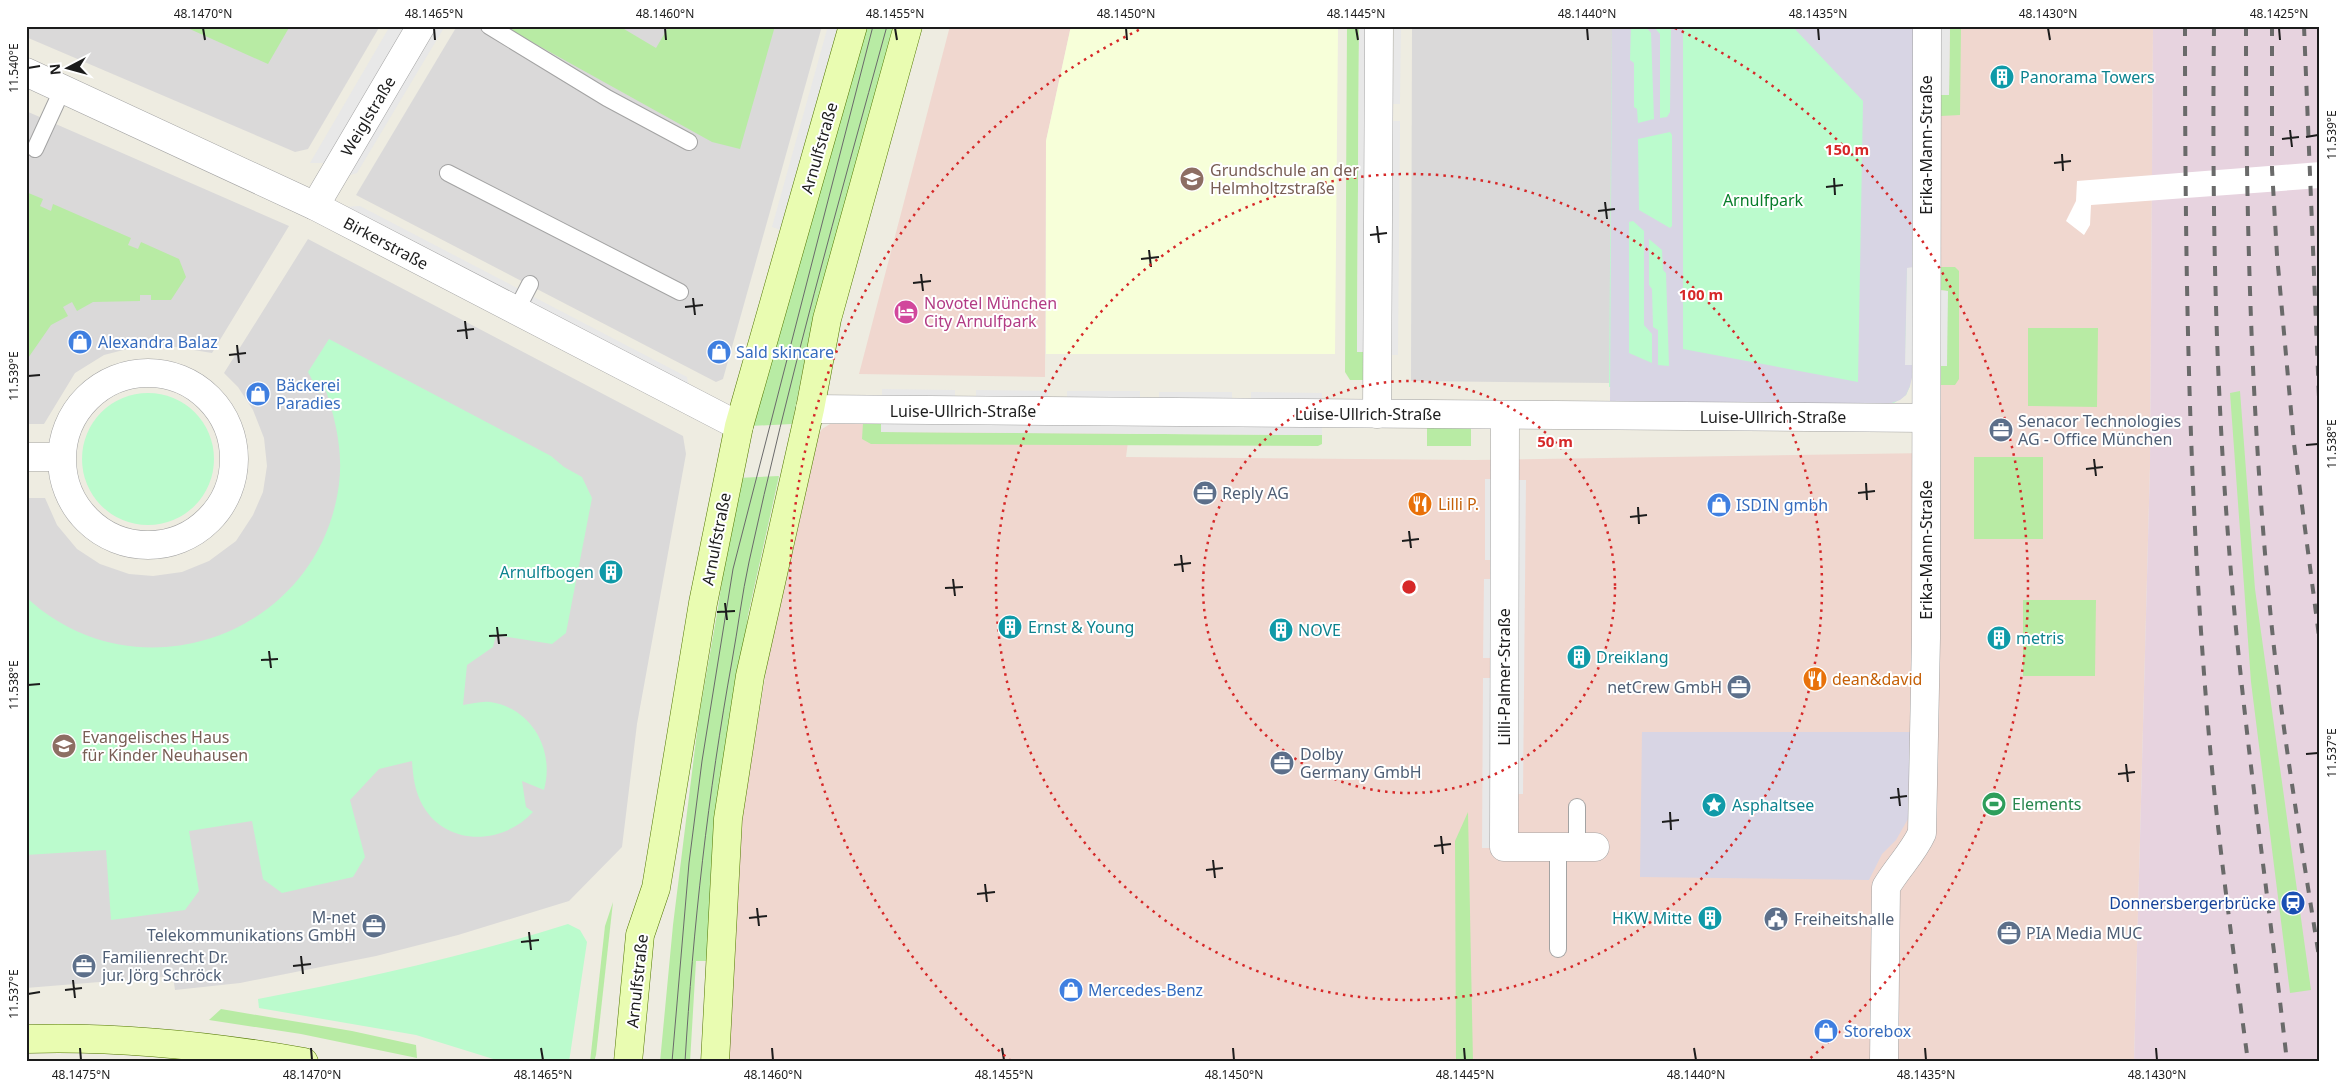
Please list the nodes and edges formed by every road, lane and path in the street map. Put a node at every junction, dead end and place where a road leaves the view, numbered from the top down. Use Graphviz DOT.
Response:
graph roads {
  1 [pos="421,26"];
  2 [pos="489,26"];
  3 [pos="853,26"];
  4 [pos="908,26"];
  5 [pos="1379,26"];
  6 [pos="1927,26"];
  7 [pos="26,72"];
  8 [pos="64,88"];
  9 [pos="689,142"];
  10 [pos="35,149"];
  11 [pos="448,173"];
  12 [pos="315,206"];
  13 [pos="530,284"];
  14 [pos="680,292"];
  15 [pos="516,311"];
  16 [pos="810,410"];
  17 [pos="1377,414"];
  18 [pos="1505,415"];
  19 [pos="1926,418"];
  20 [pos="739,426"];
  21 [pos="26,457"];
  22 [pos="60,457"];
  23 [pos="1577,807"];
  24 [pos="1577,847"];
  25 [pos="1558,949"];
  26 [pos="26,1039"];
  27 [pos="304,1062"];
  28 [pos="628,1062"];
  29 [pos="714,1062"];
  30 [pos="1884,1062"];
  1 -- 12 [label="street, Weiglstraße"];
  2 -- 9 [label="lane"];
  3 -- 20 [label="main road, Arnulfstraße"];
  4 -- 16 [label="main road"];
  5 -- 17 [label="street"];
  6 -- 19 [label="street, Erika-Mann-Straße"];
  7 -- 8 [label="street, Birkerstraße"];
  8 -- 10 [label="lane"];
  8 -- 12 [label="street, Birkerstraße"];
  11 -- 14 [label="lane"];
  12 -- 15 [label="street, Birkerstraße"];
  13 -- 15 [label="lane"];
  15 -- 20 [label="street, Birkerstraße"];
  16 -- 17 [label="street, Luise-Ullrich-Straße"];
  16 -- 29 [label="main road"];
  17 -- 18 [label="street, Luise-Ullrich-Straße"];
  18 -- 19 [label="street, Luise-Ullrich-Straße"];
  18 -- 24 [label="street, Lilli-Palmer-Straße"];
  19 -- 30 [label="street, Erika-Mann-Straße"];
  20 -- 28 [label="main road, Arnulfstraße"];
  21 -- 22 [label="street"];
  22 -- 22 [label="street"];
  23 -- 24 [label="lane"];
  24 -- 25 [label="lane"];
  26 -- 27 [label="main road"];
}
